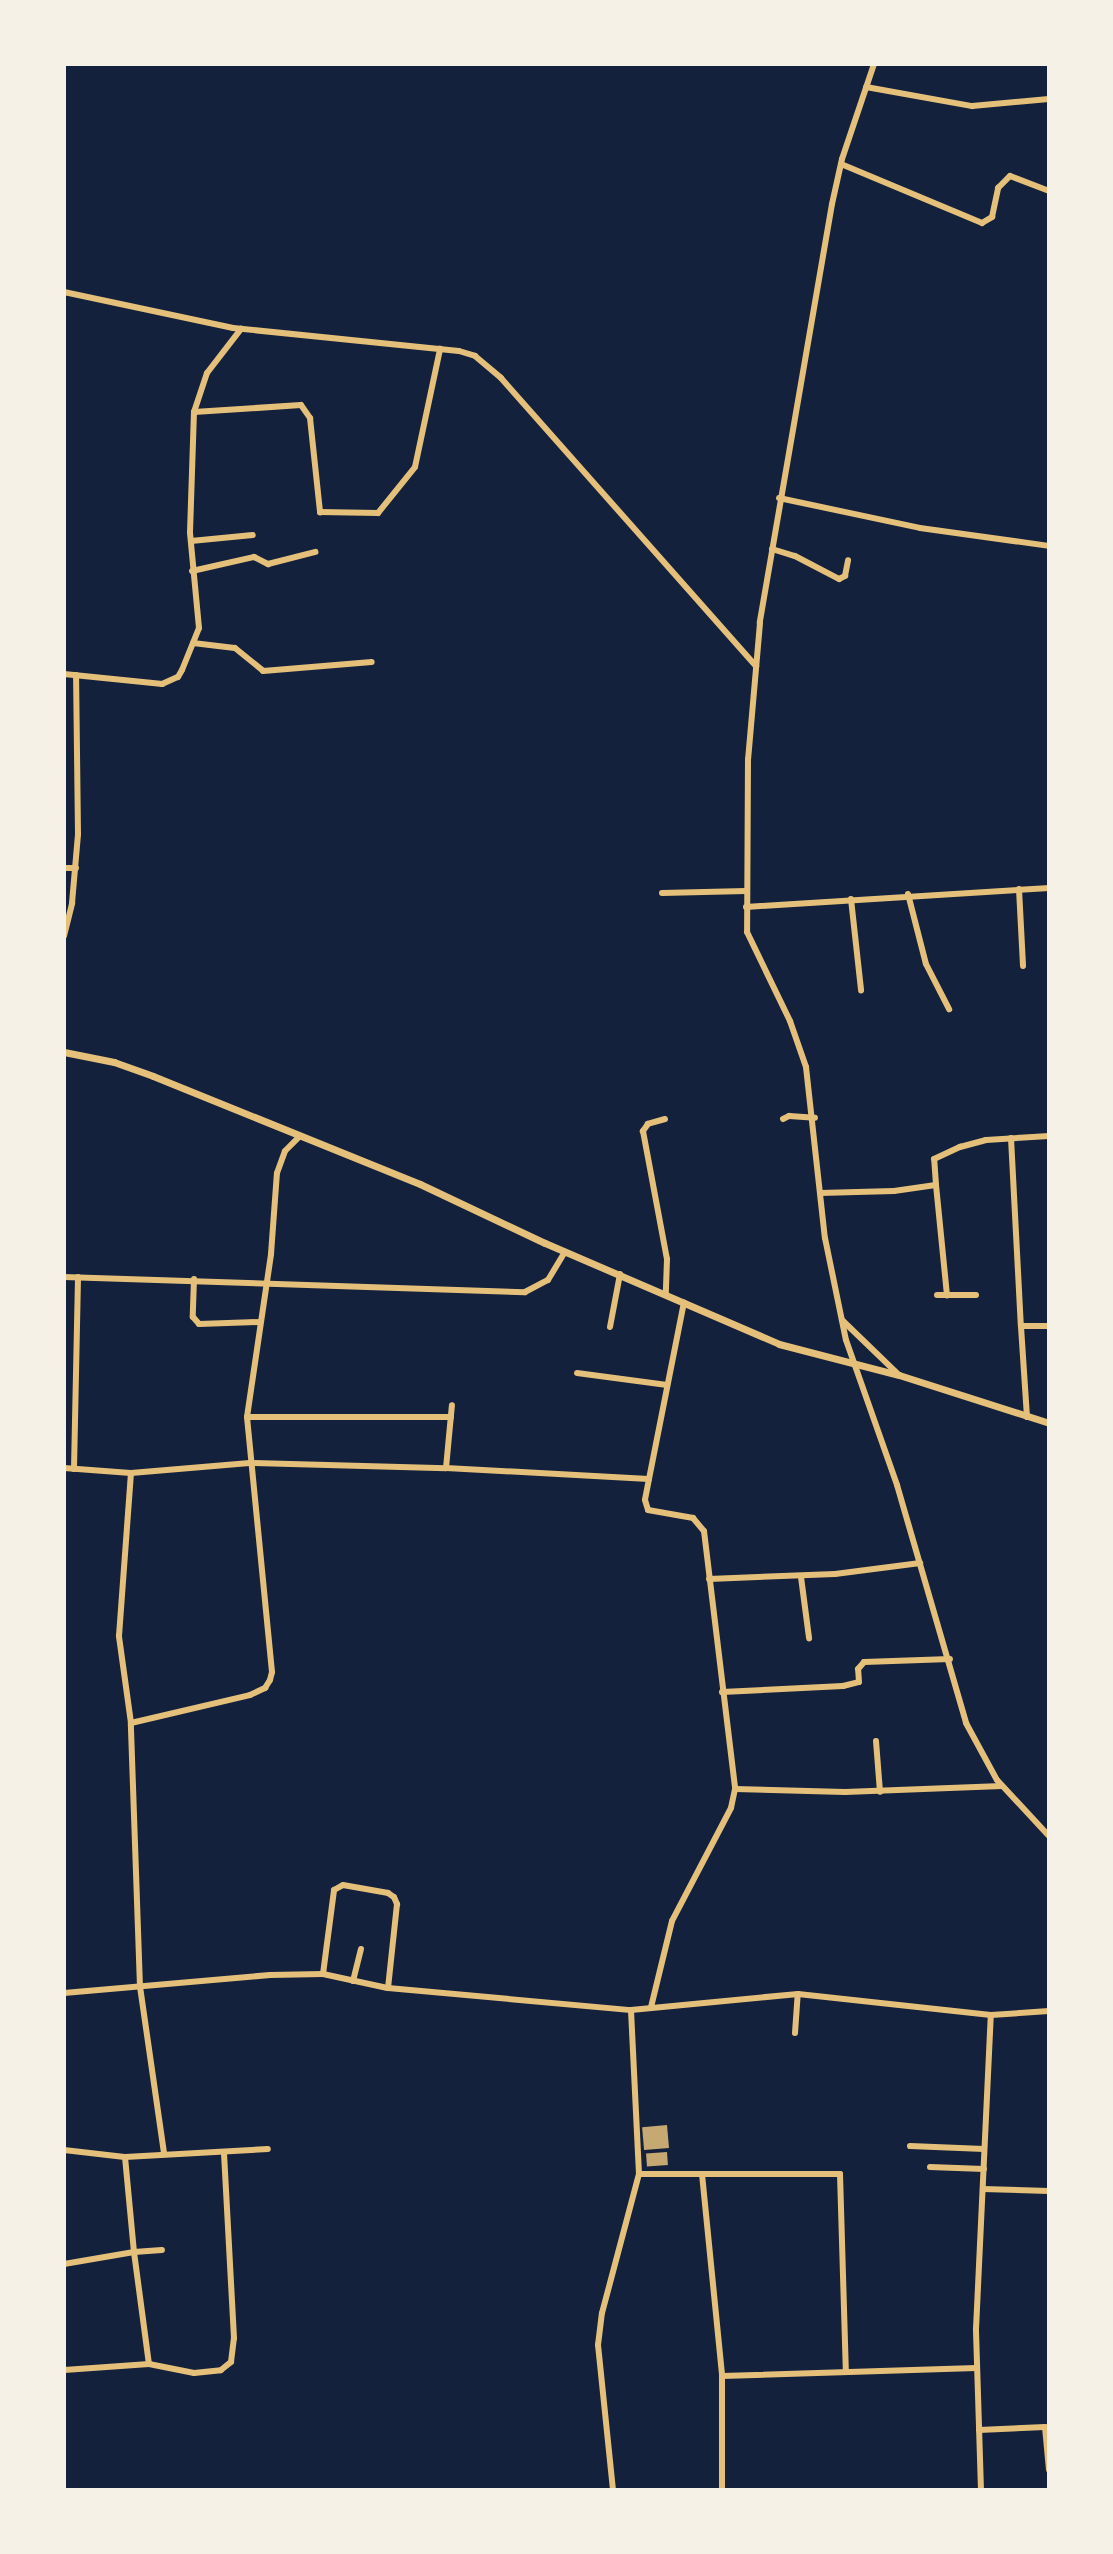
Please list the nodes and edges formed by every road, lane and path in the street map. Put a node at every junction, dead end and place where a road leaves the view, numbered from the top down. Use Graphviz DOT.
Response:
graph roads {
  1 [pos="874,64"];
  2 [pos="866,87"];
  3 [pos="1049,99"];
  4 [pos="841,164"];
  5 [pos="1049,191"];
  6 [pos="64,292"];
  7 [pos="241,329"];
  8 [pos="440,349"];
  9 [pos="194,412"];
  10 [pos="779,498"];
  11 [pos="253,535"];
  12 [pos="191,541"];
  13 [pos="1049,546"];
  14 [pos="772,549"];
  15 [pos="315,552"];
  16 [pos="848,560"];
  17 [pos="192,571"];
  18 [pos="193,643"];
  19 [pos="372,662"];
  20 [pos="756,666"];
  21 [pos="64,674"];
  22 [pos="76,675"];
  23 [pos="64,868"];
  24 [pos="76,868"];
  25 [pos="1049,888"];
  26 [pos="1019,889"];
  27 [pos="746,891"];
  28 [pos="662,893"];
  29 [pos="908,894"];
  30 [pos="851,899"];
  31 [pos="746,907"];
  32 [pos="64,936"];
  33 [pos="1023,966"];
  34 [pos="861,990"];
  35 [pos="949,1009"];
  36 [pos="64,1052"];
  37 [pos="815,1118"];
  38 [pos="665,1119"];
  39 [pos="783,1119"];
  40 [pos="296,1135"];
  41 [pos="1049,1136"];
  42 [pos="1011,1138"];
  43 [pos="936,1185"];
  44 [pos="820,1193"];
  45 [pos="565,1252"];
  46 [pos="620,1274"];
  47 [pos="64,1277"];
  48 [pos="78,1277"];
  49 [pos="194,1279"];
  50 [pos="266,1281"];
  51 [pos="666,1294"];
  52 [pos="937,1295"];
  53 [pos="947,1295"];
  54 [pos="976,1295"];
  55 [pos="684,1302"];
  56 [pos="842,1320"];
  57 [pos="260,1322"];
  58 [pos="1021,1326"];
  59 [pos="1049,1326"];
  60 [pos="610,1327"];
  61 [pos="854,1365"];
  62 [pos="577,1373"];
  63 [pos="899,1375"];
  64 [pos="667,1385"];
  65 [pos="452,1405"];
  66 [pos="247,1417"];
  67 [pos="451,1417"];
  68 [pos="1027,1417"];
  69 [pos="1049,1423"];
  70 [pos="250,1463"];
  71 [pos="64,1468"];
  72 [pos="446,1468"];
  73 [pos="74,1469"];
  74 [pos="131,1473"];
  75 [pos="649,1479"];
  76 [pos="920,1563"];
  77 [pos="801,1577"];
  78 [pos="709,1579"];
  79 [pos="809,1638"];
  80 [pos="950,1659"];
  81 [pos="722,1692"];
  82 [pos="131,1723"];
  83 [pos="876,1741"];
  84 [pos="1002,1786"];
  85 [pos="735,1789"];
  86 [pos="880,1792"];
  87 [pos="1049,1836"];
  88 [pos="361,1949"];
  89 [pos="323,1974"];
  90 [pos="353,1981"];
  91 [pos="140,1987"];
  92 [pos="388,1988"];
  93 [pos="64,1993"];
  94 [pos="798,1994"];
  95 [pos="651,2007"];
  96 [pos="631,2010"];
  97 [pos="1049,2011"];
  98 [pos="991,2015"];
  99 [pos="795,2033"];
  100 [pos="910,2146"];
  101 [pos="268,2149"];
  102 [pos="984,2149"];
  103 [pos="64,2150"];
  104 [pos="224,2152"];
  105 [pos="164,2153"];
  106 [pos="125,2157"];
  107 [pos="930,2167"];
  108 [pos="984,2169"];
  109 [pos="639,2174"];
  110 [pos="702,2174"];
  111 [pos="983,2189"];
  112 [pos="1049,2191"];
  113 [pos="162,2250"];
  114 [pos="134,2252"];
  115 [pos="64,2264"];
  116 [pos="149,2364"];
  117 [pos="976,2368"];
  118 [pos="64,2370"];
  119 [pos="846,2371"];
  120 [pos="722,2376"];
  121 [pos="979,2430"];
  122 [pos="1049,2470"];
  123 [pos="613,2490"];
  124 [pos="722,2490"];
  125 [pos="981,2490"];
  1 -- 2 [label="street"];
  2 -- 3 [label="street"];
  2 -- 4 [label="street"];
  4 -- 5 [label="street"];
  4 -- 10 [label="street"];
  6 -- 7 [label="street"];
  7 -- 8 [label="street"];
  7 -- 9 [label="street"];
  8 -- 9 [label="street"];
  8 -- 20 [label="street"];
  9 -- 12 [label="street"];
  10 -- 13 [label="street"];
  10 -- 14 [label="street"];
  11 -- 12 [label="street"];
  12 -- 17 [label="street"];
  14 -- 16 [label="street"];
  14 -- 20 [label="street"];
  15 -- 17 [label="street"];
  17 -- 18 [label="street"];
  18 -- 19 [label="street"];
  18 -- 22 [label="street"];
  20 -- 27 [label="street"];
  21 -- 22 [label="street"];
  22 -- 24 [label="street"];
  23 -- 24 [label="street"];
  24 -- 32 [label="street"];
  25 -- 26 [label="street"];
  26 -- 29 [label="street"];
  26 -- 33 [label="street"];
  27 -- 28 [label="street"];
  27 -- 31 [label="street"];
  29 -- 30 [label="street"];
  29 -- 35 [label="street"];
  30 -- 31 [label="street"];
  30 -- 34 [label="street"];
  31 -- 37 [label="street"];
  36 -- 40 [label="street"];
  37 -- 39 [label="street"];
  37 -- 44 [label="street"];
  38 -- 51 [label="street"];
  40 -- 45 [label="street"];
  40 -- 50 [label="street"];
  41 -- 42 [label="street"];
  42 -- 43 [label="street"];
  42 -- 58 [label="street"];
  43 -- 44 [label="street"];
  43 -- 53 [label="street"];
  44 -- 56 [label="street"];
  45 -- 46 [label="street"];
  45 -- 50 [label="street"];
  46 -- 51 [label="street"];
  46 -- 60 [label="street"];
  47 -- 48 [label="street"];
  48 -- 49 [label="street"];
  48 -- 73 [label="street"];
  49 -- 50 [label="street"];
  49 -- 57 [label="street"];
  50 -- 57 [label="street"];
  51 -- 55 [label="street"];
  52 -- 53 [label="street"];
  53 -- 54 [label="street"];
  55 -- 61 [label="street"];
  55 -- 64 [label="street"];
  56 -- 61 [label="street"];
  56 -- 63 [label="street"];
  57 -- 66 [label="street"];
  58 -- 59 [label="street"];
  58 -- 68 [label="street"];
  61 -- 63 [label="street"];
  61 -- 76 [label="street"];
  62 -- 64 [label="street"];
  63 -- 68 [label="street"];
  64 -- 75 [label="street"];
  65 -- 67 [label="street"];
  66 -- 67 [label="street"];
  66 -- 70 [label="street"];
  67 -- 72 [label="street"];
  68 -- 69 [label="street"];
  70 -- 72 [label="street"];
  70 -- 74 [label="street"];
  70 -- 82 [label="street"];
  71 -- 73 [label="street"];
  72 -- 75 [label="street"];
  73 -- 74 [label="street"];
  74 -- 82 [label="street"];
  75 -- 78 [label="street"];
  76 -- 77 [label="street"];
  76 -- 80 [label="street"];
  77 -- 78 [label="street"];
  77 -- 79 [label="street"];
  78 -- 81 [label="street"];
  80 -- 81 [label="street"];
  80 -- 84 [label="street"];
  81 -- 85 [label="street"];
  82 -- 91 [label="street"];
  83 -- 86 [label="street"];
  84 -- 86 [label="street"];
  84 -- 87 [label="street"];
  85 -- 86 [label="street"];
  85 -- 95 [label="street"];
  88 -- 90 [label="street"];
  89 -- 90 [label="street"];
  89 -- 91 [label="street"];
  89 -- 92 [label="street"];
  90 -- 92 [label="street"];
  91 -- 93 [label="street"];
  91 -- 105 [label="street"];
  92 -- 96 [label="street"];
  94 -- 95 [label="street"];
  94 -- 98 [label="street"];
  94 -- 99 [label="street"];
  95 -- 96 [label="street"];
  96 -- 109 [label="street"];
  97 -- 98 [label="street"];
  98 -- 102 [label="street"];
  100 -- 102 [label="street"];
  101 -- 104 [label="street"];
  102 -- 108 [label="street"];
  103 -- 106 [label="street"];
  104 -- 105 [label="street"];
  104 -- 116 [label="street"];
  105 -- 106 [label="street"];
  106 -- 114 [label="street"];
  107 -- 108 [label="street"];
  108 -- 111 [label="street"];
  109 -- 110 [label="street"];
  109 -- 123 [label="street"];
  110 -- 119 [label="street"];
  110 -- 120 [label="street"];
  111 -- 112 [label="street"];
  111 -- 117 [label="street"];
  113 -- 114 [label="street"];
  114 -- 115 [label="street"];
  114 -- 116 [label="street"];
  116 -- 118 [label="street"];
  117 -- 119 [label="street"];
  117 -- 121 [label="street"];
  119 -- 120 [label="street"];
  120 -- 124 [label="street"];
  121 -- 122 [label="street"];
  121 -- 125 [label="street"];
}
